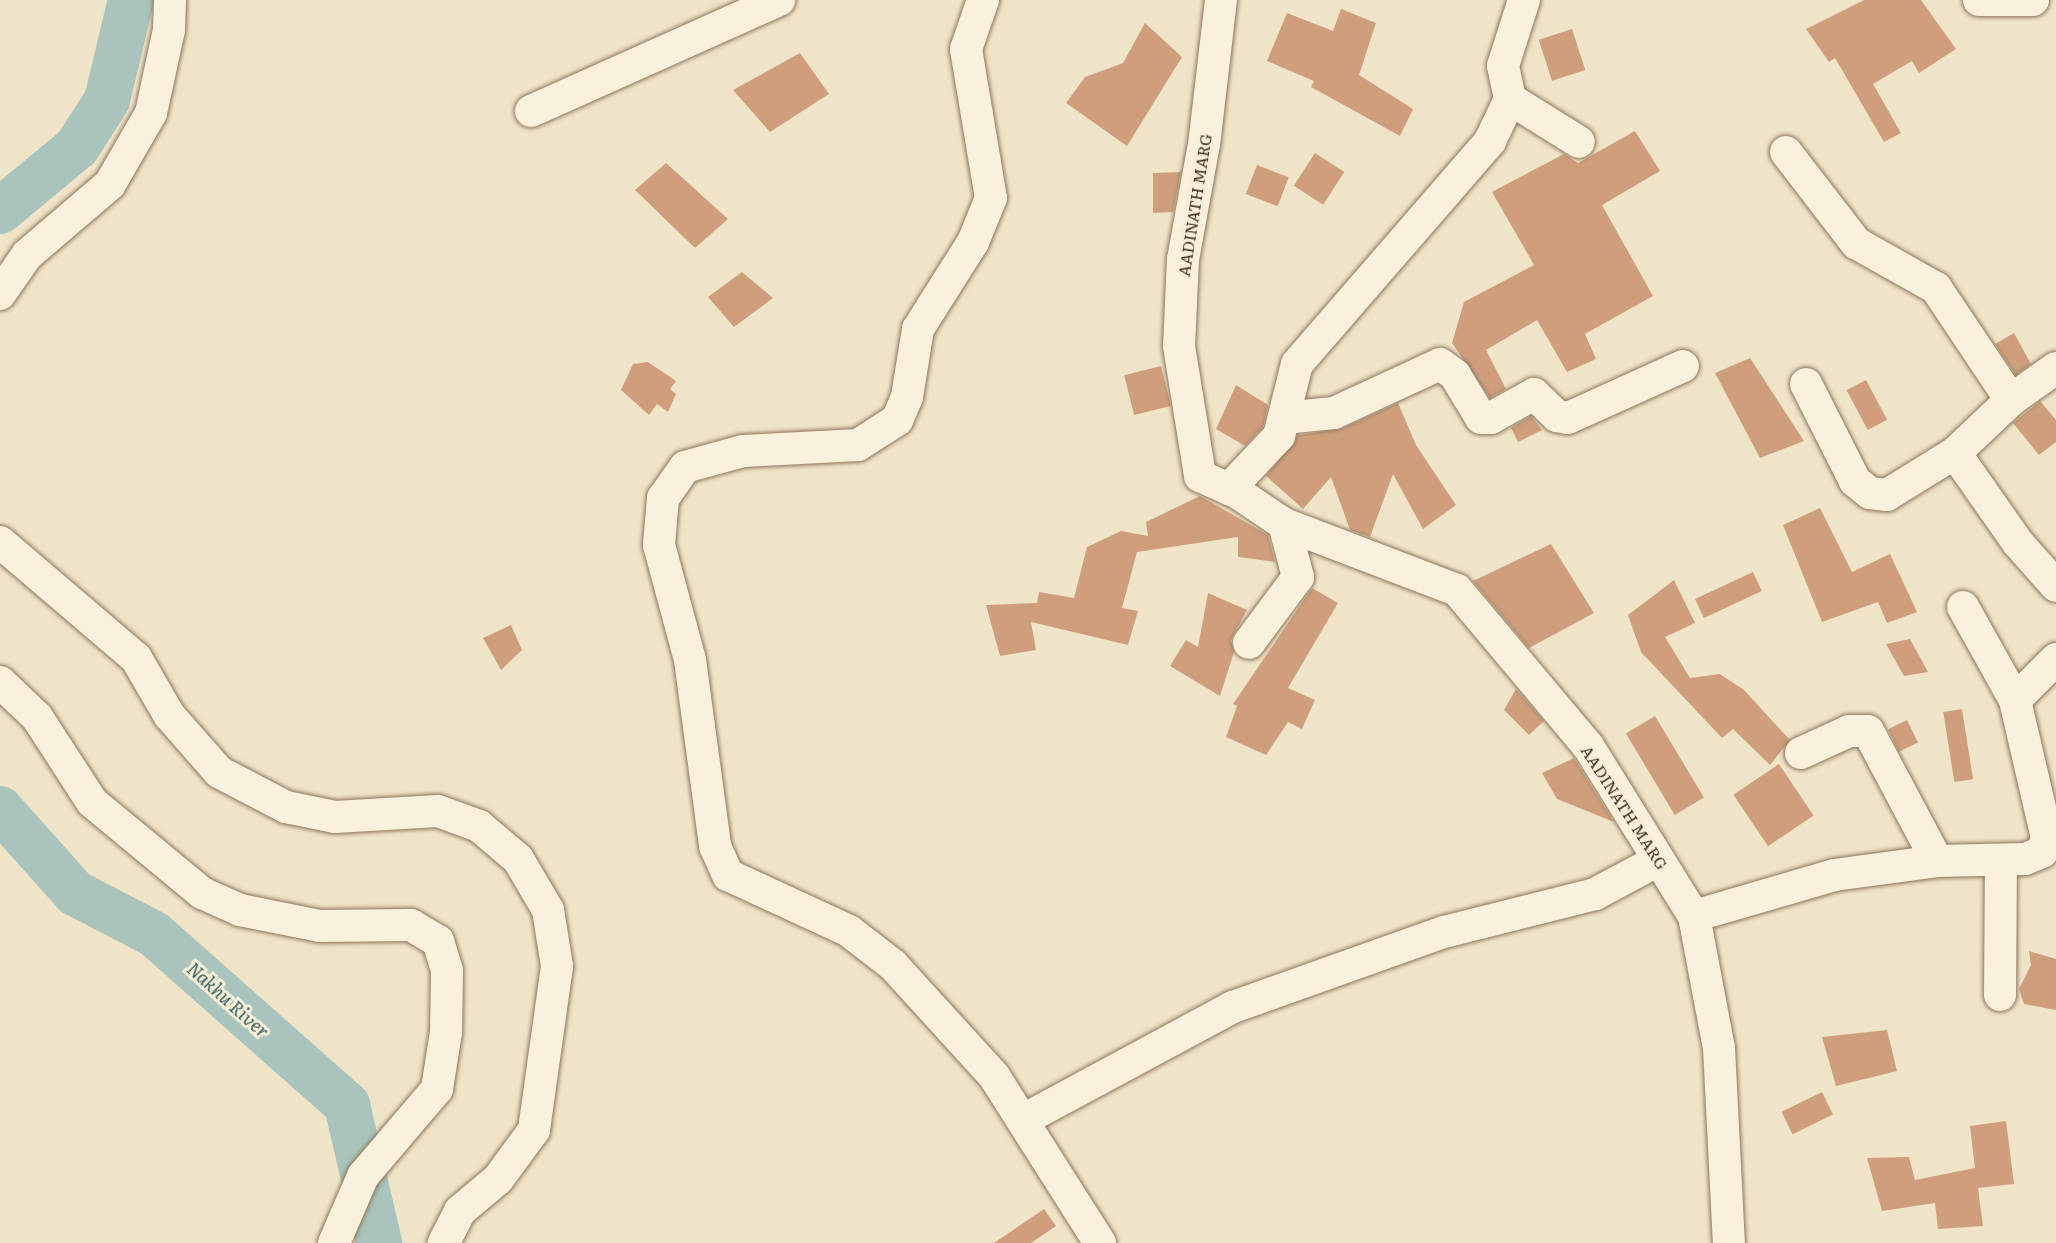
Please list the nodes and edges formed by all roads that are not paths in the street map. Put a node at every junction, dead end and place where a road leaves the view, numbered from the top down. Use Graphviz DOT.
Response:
graph roads {
  1 [pos="170,0"];
  2 [pos="779,0"];
  3 [pos="983,0"];
  4 [pos="1221,0"];
  5 [pos="1524,0"];
  6 [pos="1979,0"];
  7 [pos="2033,0"];
  8 [pos="1510,99"];
  9 [pos="531,111"];
  10 [pos="1579,142"];
  11 [pos="1786,152"];
  12 [pos="0,294"];
  13 [pos="1683,366"];
  14 [pos="2056,368"];
  15 [pos="1806,384"];
  16 [pos="2011,400"];
  17 [pos="1284,418"];
  18 [pos="1955,453"];
  19 [pos="1233,491"];
  20 [pos="1284,524"];
  21 [pos="0,542"];
  22 [pos="2056,586"];
  23 [pos="1963,607"];
  24 [pos="1250,643"];
  25 [pos="2056,659"];
  26 [pos="0,682"];
  27 [pos="2015,700"];
  28 [pos="1801,753"];
  29 [pos="2049,846"];
  30 [pos="1659,860"];
  31 [pos="2001,860"];
  32 [pos="1937,861"];
  33 [pos="1694,916"];
  34 [pos="2000,995"];
  35 [pos="1023,1120"];
  36 [pos="334,1243"];
  37 [pos="444,1243"];
  38 [pos="1100,1243"];
  39 [pos="1729,1243"];
  1 -- 12 [label="street"];
  2 -- 9 [label="street"];
  3 -- 35 [label="street"];
  4 -- 19 [label="street, AADINATH MARG"];
  5 -- 8 [label="street"];
  6 -- 7 [label="street"];
  8 -- 10 [label="street"];
  8 -- 17 [label="street"];
  11 -- 16 [label="street"];
  13 -- 17 [label="street"];
  14 -- 16 [label="street"];
  15 -- 18 [label="street"];
  16 -- 18 [label="street"];
  17 -- 19 [label="street"];
  18 -- 22 [label="street"];
  19 -- 20 [label="street, AADINATH MARG"];
  20 -- 24 [label="street"];
  20 -- 30 [label="street, AADINATH MARG"];
  21 -- 37 [label="street"];
  23 -- 27 [label="street"];
  25 -- 27 [label="street"];
  26 -- 36 [label="street"];
  27 -- 29 [label="street"];
  28 -- 32 [label="street"];
  29 -- 31 [label="street"];
  30 -- 33 [label="street, AADINATH MARG"];
  30 -- 35 [label="street"];
  31 -- 32 [label="street"];
  31 -- 34 [label="street"];
  32 -- 33 [label="street"];
  33 -- 39 [label="street, AADINATH MARG"];
  35 -- 38 [label="street"];
}
